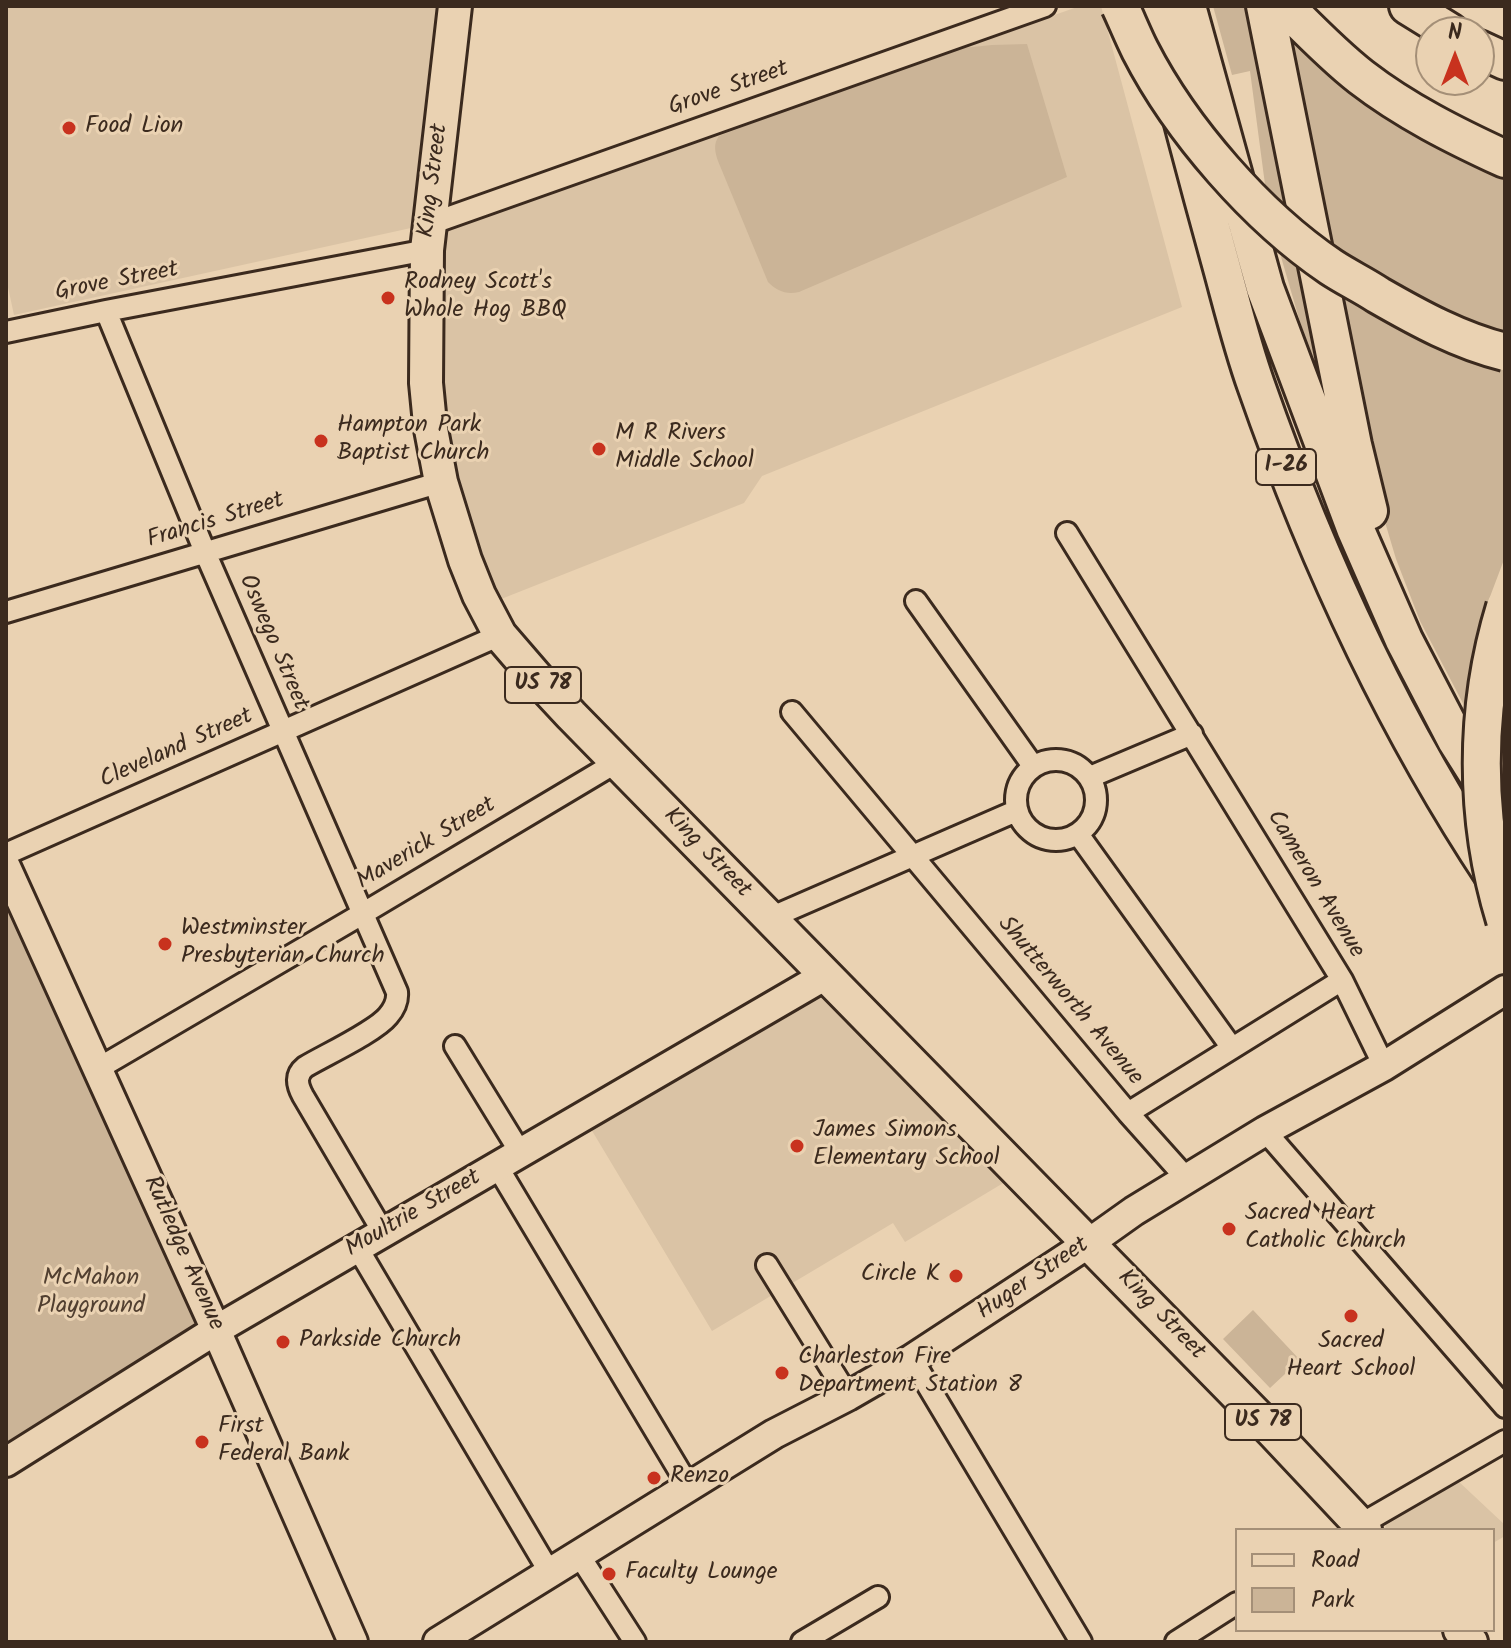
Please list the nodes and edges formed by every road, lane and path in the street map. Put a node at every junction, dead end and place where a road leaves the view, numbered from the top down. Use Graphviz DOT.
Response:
graph roads {
  1 [pos="455,6"];
  2 [pos="1045,6"];
  3 [pos="1120,6"];
  4 [pos="1153,6"];
  5 [pos="1187,6"];
  6 [pos="1272,10"];
  7 [pos="1505,159"];
  8 [pos="429,237"];
  9 [pos="106,311"];
  10 [pos="6,332"];
  11 [pos="1505,352"];
  12 [pos="441,482"];
  13 [pos="1067,533"];
  14 [pos="205,552"];
  15 [pos="916,601"];
  16 [pos="1505,607"];
  17 [pos="6,612"];
  18 [pos="500,635"];
  19 [pos="1404,640"];
  20 [pos="792,712"];
  21 [pos="282,731"];
  22 [pos="1192,734"];
  23 [pos="617,762"];
  24 [pos="1033,766"];
  25 [pos="1090,777"];
  26 [pos="1016,811"];
  27 [pos="1505,818"];
  28 [pos="1078,834"];
  29 [pos="6,854"];
  30 [pos="914,856"];
  31 [pos="6,867"];
  32 [pos="1505,893"];
  33 [pos="362,914"];
  34 [pos="770,918"];
  35 [pos="1505,920"];
  36 [pos="826,975"];
  37 [pos="1342,980"];
  38 [pos="1505,990"];
  39 [pos="455,1046"];
  40 [pos="1232,1048"];
  41 [pos="1384,1066"];
  42 [pos="99,1068"];
  43 [pos="1128,1113"];
  44 [pos="1265,1131"];
  45 [pos="508,1159"];
  46 [pos="1187,1179"];
  47 [pos="383,1232"];
  48 [pos="1089,1243"];
  49 [pos="357,1247"];
  50 [pos="767,1265"];
  51 [pos="216,1330"];
  52 [pos="912,1359"];
  53 [pos="848,1396"];
  54 [pos="1505,1407"];
  55 [pos="1505,1441"];
  56 [pos="6,1462"];
  57 [pos="689,1487"];
  58 [pos="1359,1528"];
  59 [pos="579,1555"];
  60 [pos="550,1573"];
  61 [pos="878,1597"];
  62 [pos="1235,1604"];
  63 [pos="353,1642"];
  64 [pos="438,1642"];
  65 [pos="635,1642"];
  66 [pos="802,1642"];
  67 [pos="1081,1642"];
  68 [pos="1176,1642"];
  1 -- 8 [label="main road, King Street / US 78"];
  2 -- 8 [label="street, Grove Street"];
  3 -- 11 [label="highway, bridge"];
  4 -- 32 [label="highway, I-26, bridge"];
  5 -- 19 [label="highway, I-26, bridge"];
  6 -- 7 [label="highway"];
  6 -- 19 [label="highway"];
  8 -- 9 [label="street, Grove Street"];
  8 -- 12 [label="main road, King Street / US 78"];
  9 -- 10 [label="street, Grove Street"];
  9 -- 14 [label="street, Oswego Street"];
  12 -- 14 [label="street, Francis Street"];
  12 -- 18 [label="main road, King Street / US 78"];
  13 -- 22 [label="street, Cameron Avenue"];
  14 -- 17 [label="street, Francis Street"];
  14 -- 21 [label="street, Oswego Street"];
  15 -- 24 [label="street"];
  16 -- 35 [label="highway, bridge"];
  18 -- 21 [label="street, Cleveland Street"];
  18 -- 23 [label="main road, King Street / US 78"];
  19 -- 27 [label="highway, I-26, bridge"];
  20 -- 30 [label="street, Shutterworth Avenue"];
  21 -- 29 [label="street, Cleveland Street"];
  21 -- 33 [label="street, Oswego Street"];
  22 -- 25 [label="street"];
  22 -- 37 [label="street, Cameron Avenue"];
  23 -- 33 [label="street, Maverick Street"];
  23 -- 34 [label="main road, King Street / US 78"];
  24 -- 25 [label="street"];
  24 -- 26 [label="street"];
  25 -- 28 [label="street"];
  26 -- 28 [label="street"];
  26 -- 30 [label="street"];
  28 -- 40 [label="street"];
  30 -- 34 [label="street"];
  30 -- 43 [label="street, Shutterworth Avenue"];
  31 -- 42 [label="street, Rutledge Avenue"];
  33 -- 42 [label="street, Maverick Street"];
  33 -- 47 [label="street, Oswego Street"];
  34 -- 36 [label="main road, King Street / US 78"];
  36 -- 45 [label="street, Moultrie Street"];
  36 -- 48 [label="main road, King Street / US 78"];
  37 -- 40 [label="street"];
  37 -- 41 [label="street, Cameron Avenue"];
  38 -- 41 [label="street, Huger Street"];
  39 -- 45 [label="street"];
  40 -- 43 [label="street"];
  41 -- 44 [label="street, Huger Street"];
  42 -- 51 [label="street, Rutledge Avenue"];
  43 -- 46 [label="street, Shutterworth Avenue"];
  44 -- 46 [label="street, Huger Street"];
  44 -- 54 [label="street"];
  45 -- 47 [label="street, Moultrie Street"];
  45 -- 57 [label="street"];
  46 -- 48 [label="street, Huger Street"];
  47 -- 49 [label="street, Moultrie Street"];
  48 -- 52 [label="street, Huger Street"];
  48 -- 58 [label="main road, King Street / US 78"];
  49 -- 51 [label="street, Moultrie Street"];
  49 -- 60 [label="street"];
  50 -- 53 [label="street"];
  51 -- 56 [label="street, Moultrie Street"];
  51 -- 63 [label="street, Rutledge Avenue"];
  52 -- 53 [label="street, Huger Street"];
  52 -- 67 [label="street"];
  53 -- 57 [label="street, Huger Street"];
  55 -- 58 [label="street"];
  57 -- 59 [label="street, Huger Street"];
  59 -- 60 [label="street, Huger Street"];
  59 -- 65 [label="street"];
  60 -- 64 [label="street, Huger Street"];
  61 -- 66 [label="street"];
  62 -- 68 [label="street"];
}
